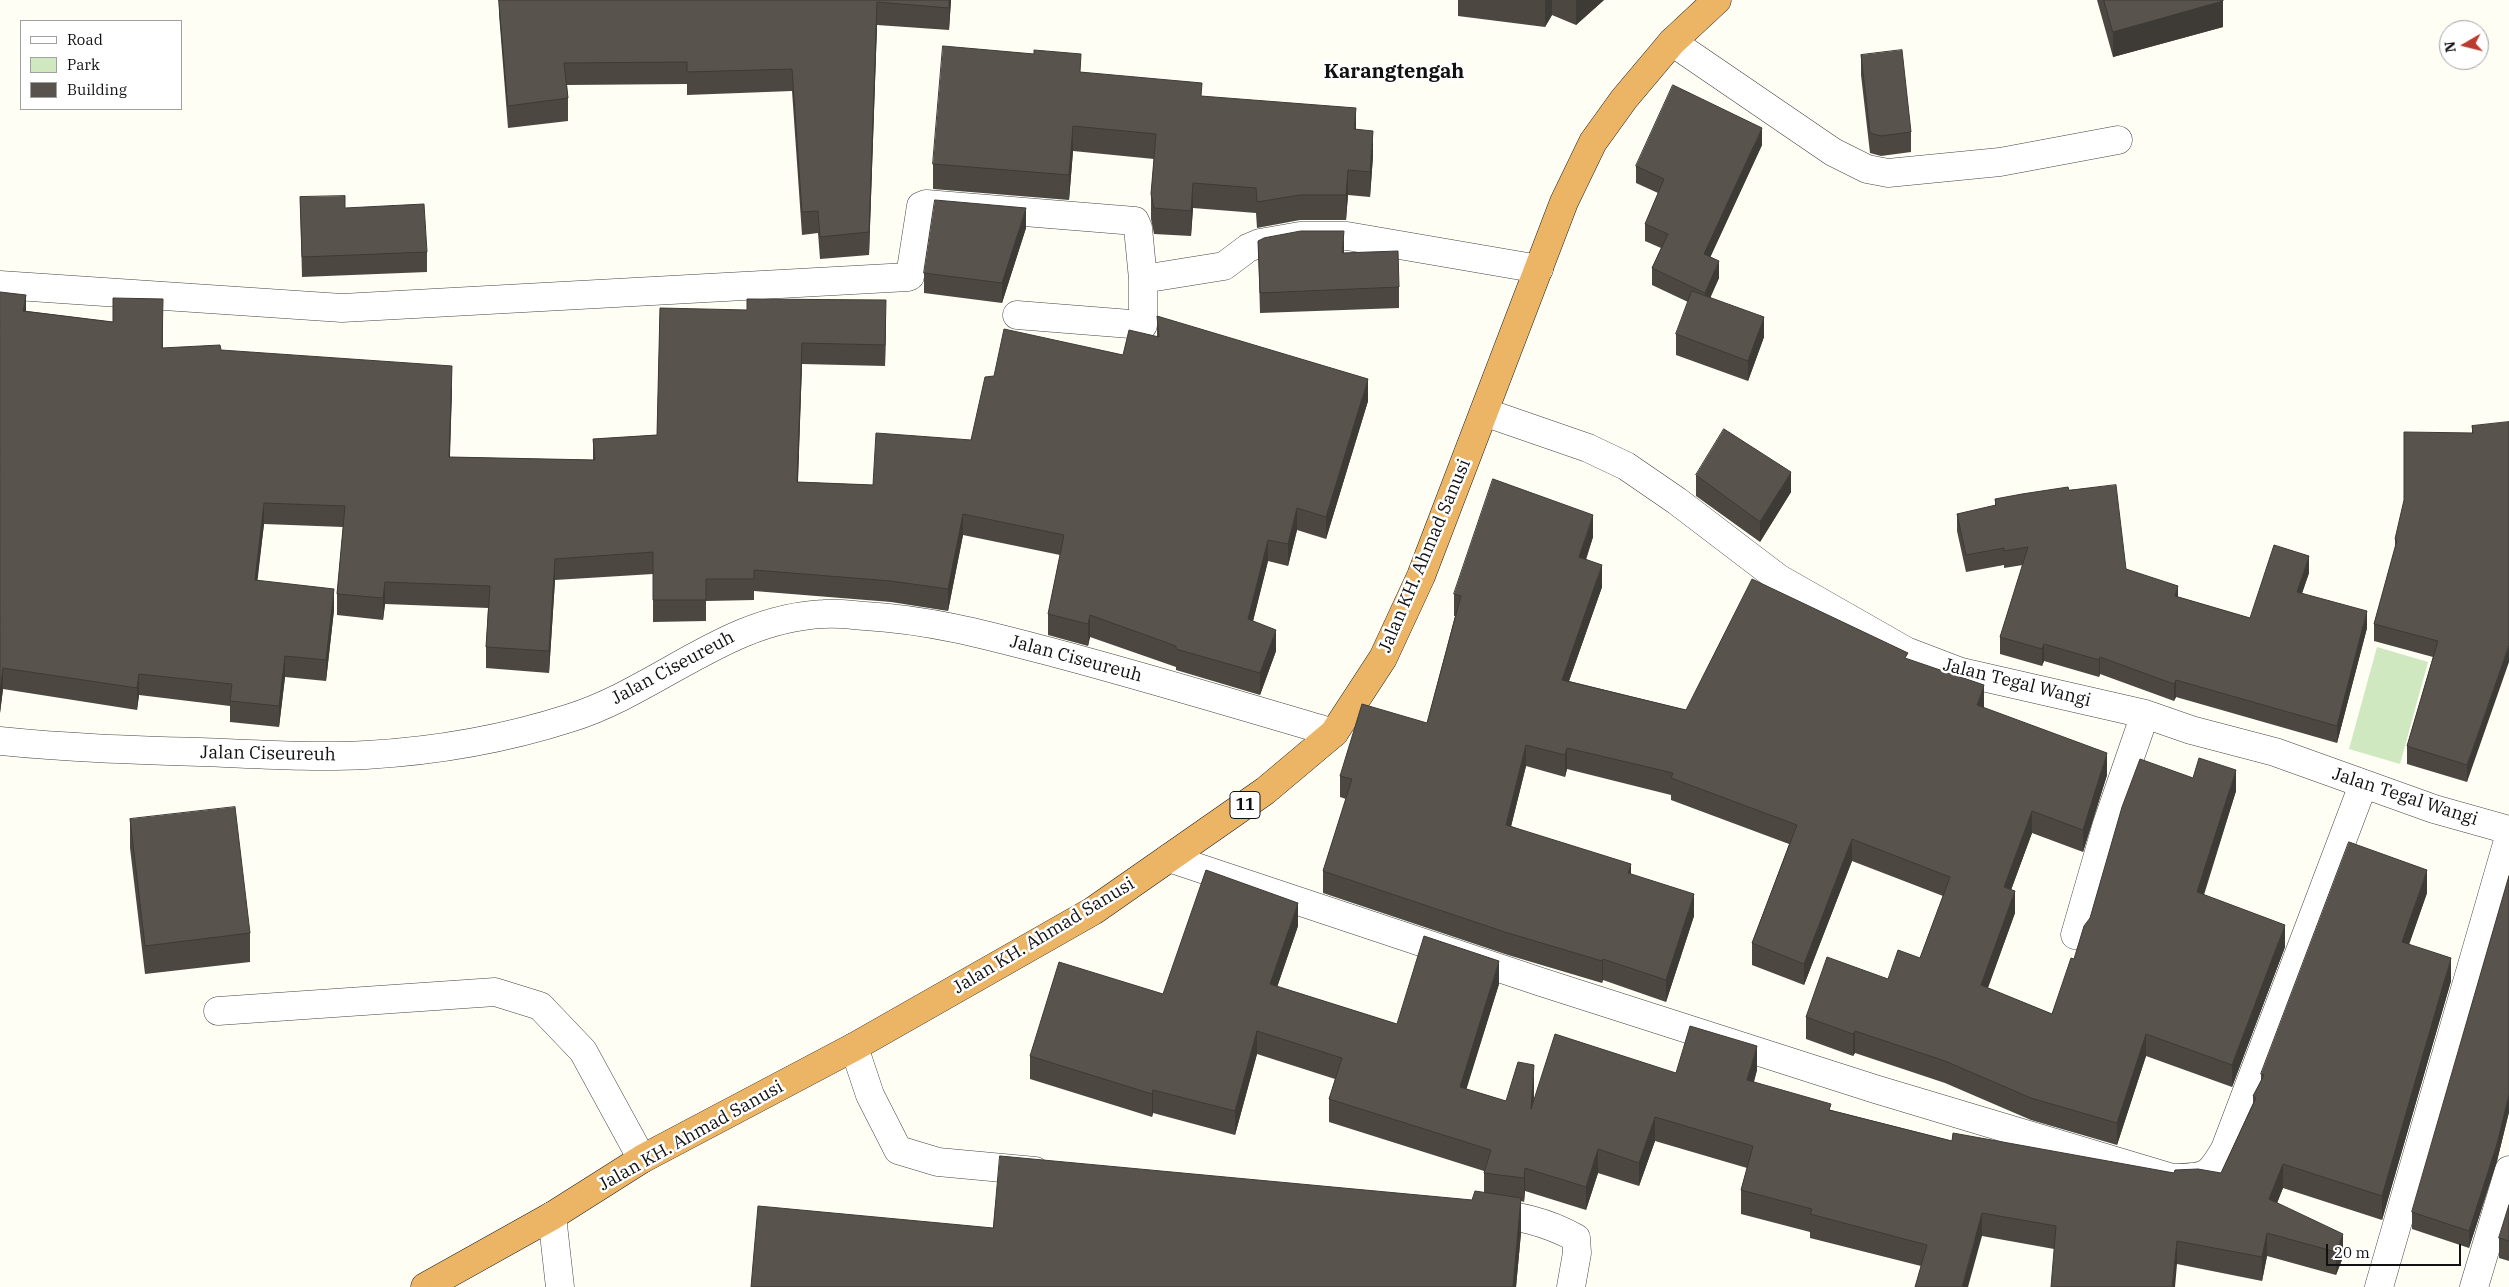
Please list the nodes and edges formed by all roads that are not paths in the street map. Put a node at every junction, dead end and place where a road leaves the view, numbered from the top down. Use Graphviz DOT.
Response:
graph roads {
  1 [pos="1717,0"];
  2 [pos="1672,42"];
  3 [pos="2118,140"];
  4 [pos="1539,269"];
  5 [pos="1143,279"];
  6 [pos="0,285"];
  7 [pos="1017,315"];
  8 [pos="1484,412"];
  9 [pos="2145,714"];
  10 [pos="1334,734"];
  11 [pos="0,741"];
  12 [pos="2364,785"];
  13 [pos="2509,830"];
  14 [pos="2509,837"];
  15 [pos="1169,858"];
  16 [pos="2075,935"];
  17 [pos="218,1011"];
  18 [pos="854,1047"];
  19 [pos="642,1159"];
  20 [pos="2509,1170"];
  21 [pos="1056,1173"];
  22 [pos="1460,1209"];
  23 [pos="552,1216"];
  24 [pos="425,1287"];
  25 [pos="560,1287"];
  26 [pos="1571,1287"];
  27 [pos="2379,1287"];
  28 [pos="2474,1287"];
  1 -- 2 [label="highway, Jalan KH. Ahmad Sanusi / 11"];
  2 -- 3 [label="street"];
  2 -- 4 [label="highway, Jalan KH. Ahmad Sanusi / 11"];
  4 -- 5 [label="street"];
  4 -- 8 [label="highway, Jalan KH. Ahmad Sanusi / 11"];
  5 -- 6 [label="street"];
  5 -- 7 [label="street"];
  8 -- 9 [label="street, Jalan Tegal Wangi"];
  8 -- 10 [label="highway, Jalan KH. Ahmad Sanusi / 11"];
  9 -- 12 [label="street, Jalan Tegal Wangi"];
  9 -- 16 [label="street"];
  10 -- 11 [label="street, Jalan Ciseureuh"];
  10 -- 15 [label="highway, Jalan KH. Ahmad Sanusi / 11"];
  12 -- 13 [label="street, Jalan Tegal Wangi"];
  12 -- 15 [label="street"];
  14 -- 27 [label="street"];
  15 -- 18 [label="highway, Jalan KH. Ahmad Sanusi / 11"];
  17 -- 19 [label="street"];
  18 -- 19 [label="highway, Jalan KH. Ahmad Sanusi / 11"];
  18 -- 21 [label="street"];
  19 -- 23 [label="highway, Jalan KH. Ahmad Sanusi / 11"];
  20 -- 28 [label="street"];
  22 -- 26 [label="street"];
  23 -- 24 [label="highway, Jalan KH. Ahmad Sanusi / 11"];
  23 -- 25 [label="street"];
}
